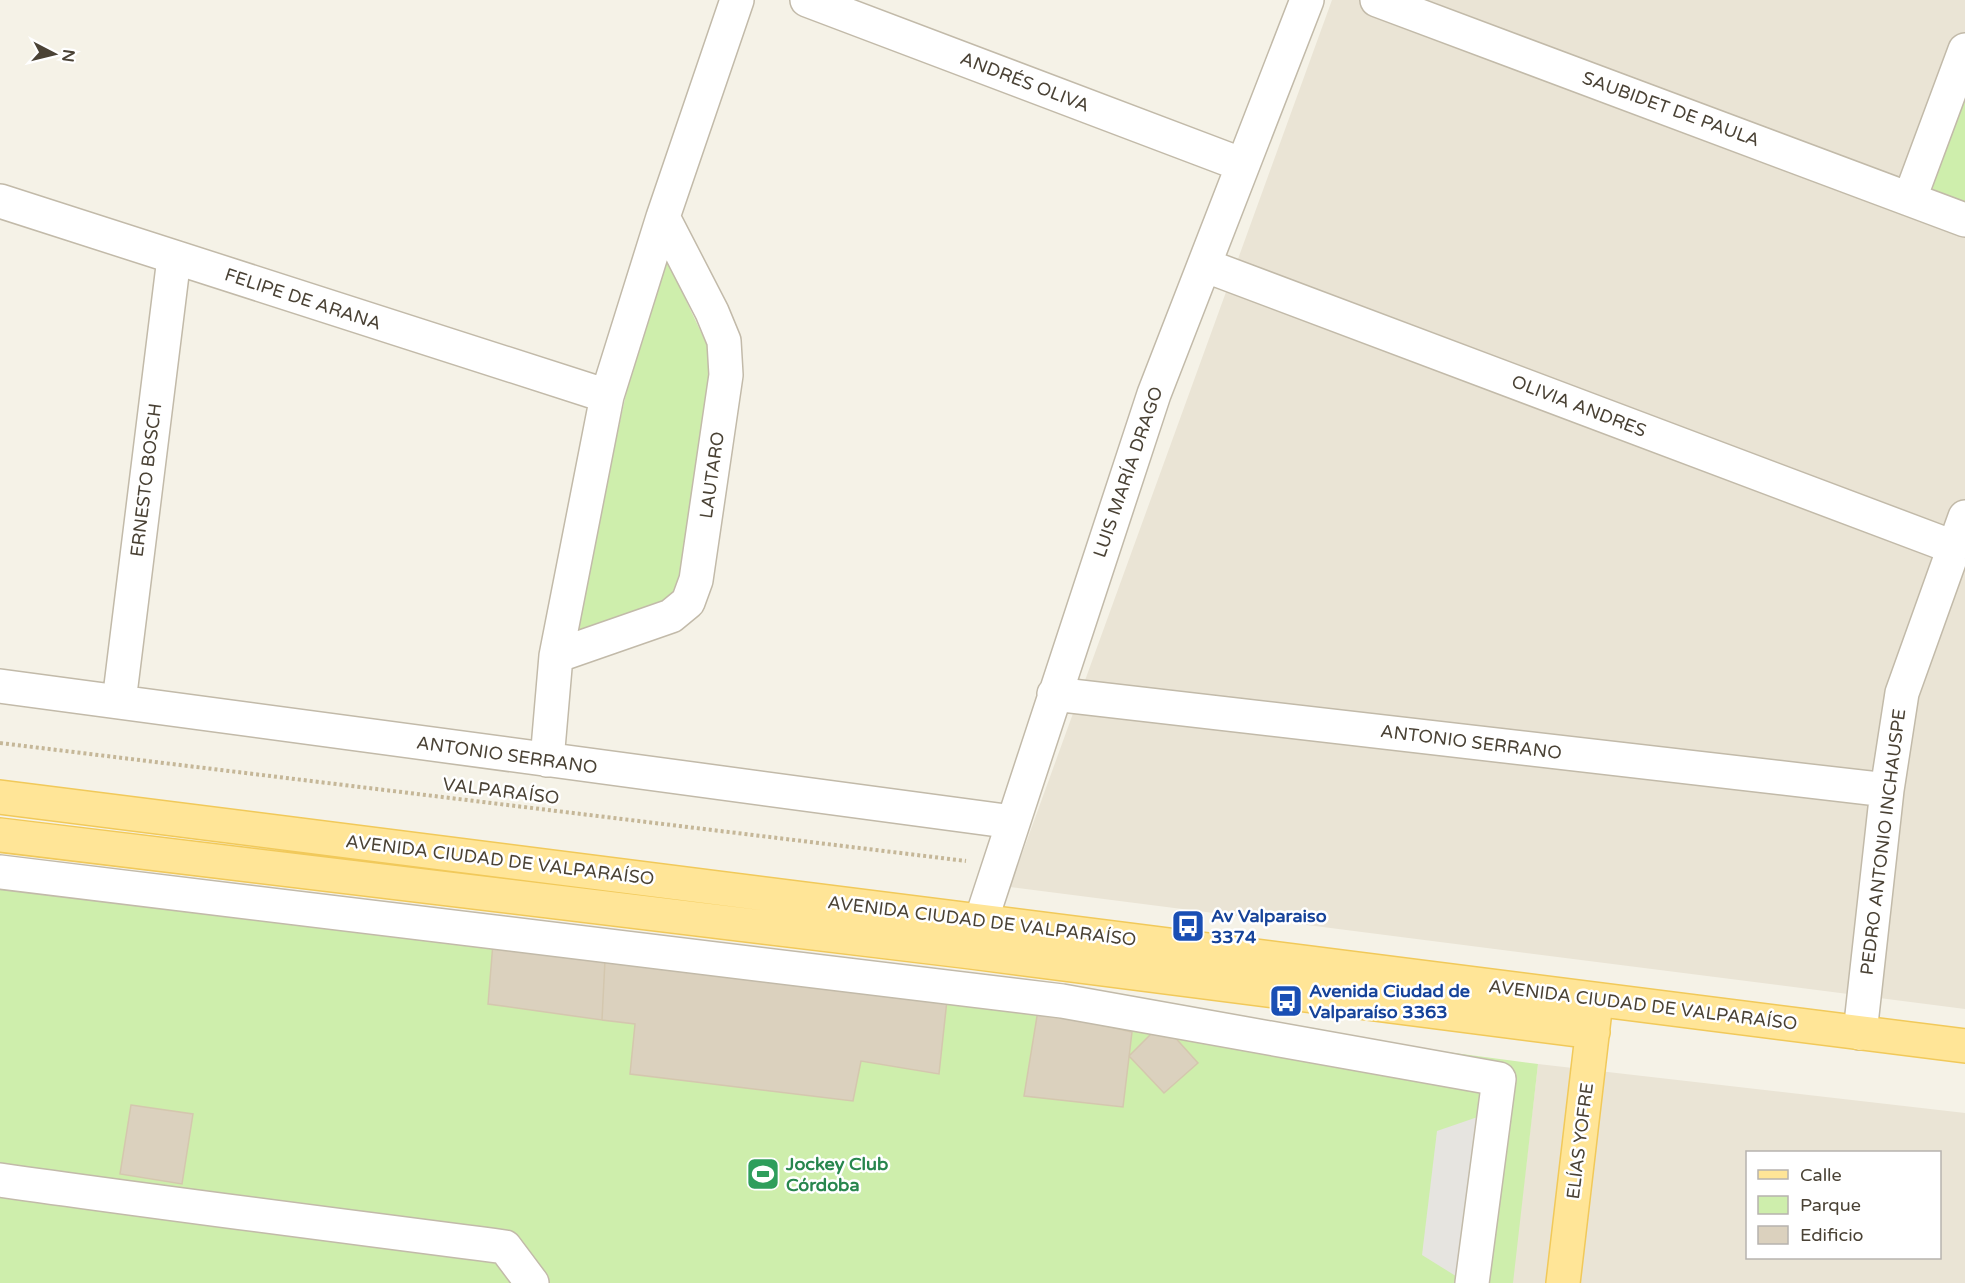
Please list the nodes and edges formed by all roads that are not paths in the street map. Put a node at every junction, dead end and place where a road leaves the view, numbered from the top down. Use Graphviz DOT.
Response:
graph roads {
  1 [pos="737,0"];
  2 [pos="807,0"];
  3 [pos="1307,0"];
  4 [pos="1377,0"];
  5 [pos="1965,50"];
  6 [pos="1243,165"];
  7 [pos="1910,198"];
  8 [pos="0,201"];
  9 [pos="663,217"];
  10 [pos="1965,220"];
  11 [pos="174,258"];
  12 [pos="1204,265"];
  13 [pos="607,396"];
  14 [pos="1965,517"];
  15 [pos="1953,547"];
  16 [pos="556,656"];
  17 [pos="0,686"];
  18 [pos="1054,694"];
  19 [pos="118,702"];
  20 [pos="547,760"];
  21 [pos="1887,790"];
  22 [pos="0,796"];
  23 [pos="1013,822"];
  24 [pos="0,835"];
  25 [pos="0,872"];
  26 [pos="981,921"];
  27 [pos="971,952"];
  28 [pos="1597,999"];
  29 [pos="1593,1032"];
  30 [pos="1860,1033"];
  31 [pos="1965,1046"];
  32 [pos="0,1180"];
  33 [pos="532,1283"];
  34 [pos="1472,1283"];
  35 [pos="1563,1283"];
  1 -- 9 [label="street"];
  2 -- 6 [label="street, ANDRÉS OLIVA"];
  3 -- 6 [label="street, LUIS MARÍA DRAGO"];
  4 -- 7 [label="street, SAUBIDET DE PAULA"];
  5 -- 7 [label="street"];
  6 -- 12 [label="street, LUIS MARÍA DRAGO"];
  7 -- 10 [label="street, SAUBIDET DE PAULA"];
  8 -- 11 [label="street, FELIPE DE ARANA"];
  9 -- 13 [label="street"];
  9 -- 16 [label="street, LAUTARO"];
  11 -- 13 [label="street, FELIPE DE ARANA"];
  11 -- 19 [label="street, ERNESTO BOSCH"];
  12 -- 15 [label="street, OLIVIA ANDRES"];
  12 -- 18 [label="street, LUIS MARÍA DRAGO"];
  13 -- 16 [label="street"];
  14 -- 15 [label="street, PEDRO ANTONIO INCHAUSPE"];
  15 -- 21 [label="street, PEDRO ANTONIO INCHAUSPE"];
  16 -- 20 [label="street"];
  17 -- 19 [label="street, ANTONIO SERRANO"];
  18 -- 21 [label="street, ANTONIO SERRANO"];
  18 -- 23 [label="street, LUIS MARÍA DRAGO"];
  19 -- 20 [label="street, ANTONIO SERRANO"];
  20 -- 23 [label="street, ANTONIO SERRANO"];
  21 -- 30 [label="street, PEDRO ANTONIO INCHAUSPE"];
  22 -- 26 [label="main road, AVENIDA CIUDAD DE VALPARAÍSO"];
  23 -- 26 [label="street, LUIS MARÍA DRAGO"];
  24 -- 27 [label="main road, AVENIDA CIUDAD DE VALPARAÍSO"];
  25 -- 34 [label="street"];
  26 -- 27 [label="street, LUIS MARÍA DRAGO"];
  26 -- 28 [label="main road, AVENIDA CIUDAD DE VALPARAÍSO"];
  27 -- 29 [label="main road, AVENIDA CIUDAD DE VALPARAÍSO"];
  28 -- 29 [label="main road, ELÍAS YOFRE"];
  28 -- 30 [label="main road, AVENIDA CIUDAD DE VALPARAÍSO"];
  29 -- 35 [label="main road, ELÍAS YOFRE"];
  30 -- 31 [label="main road, AVENIDA CIUDAD DE VALPARAÍSO"];
  32 -- 33 [label="street"];
}
